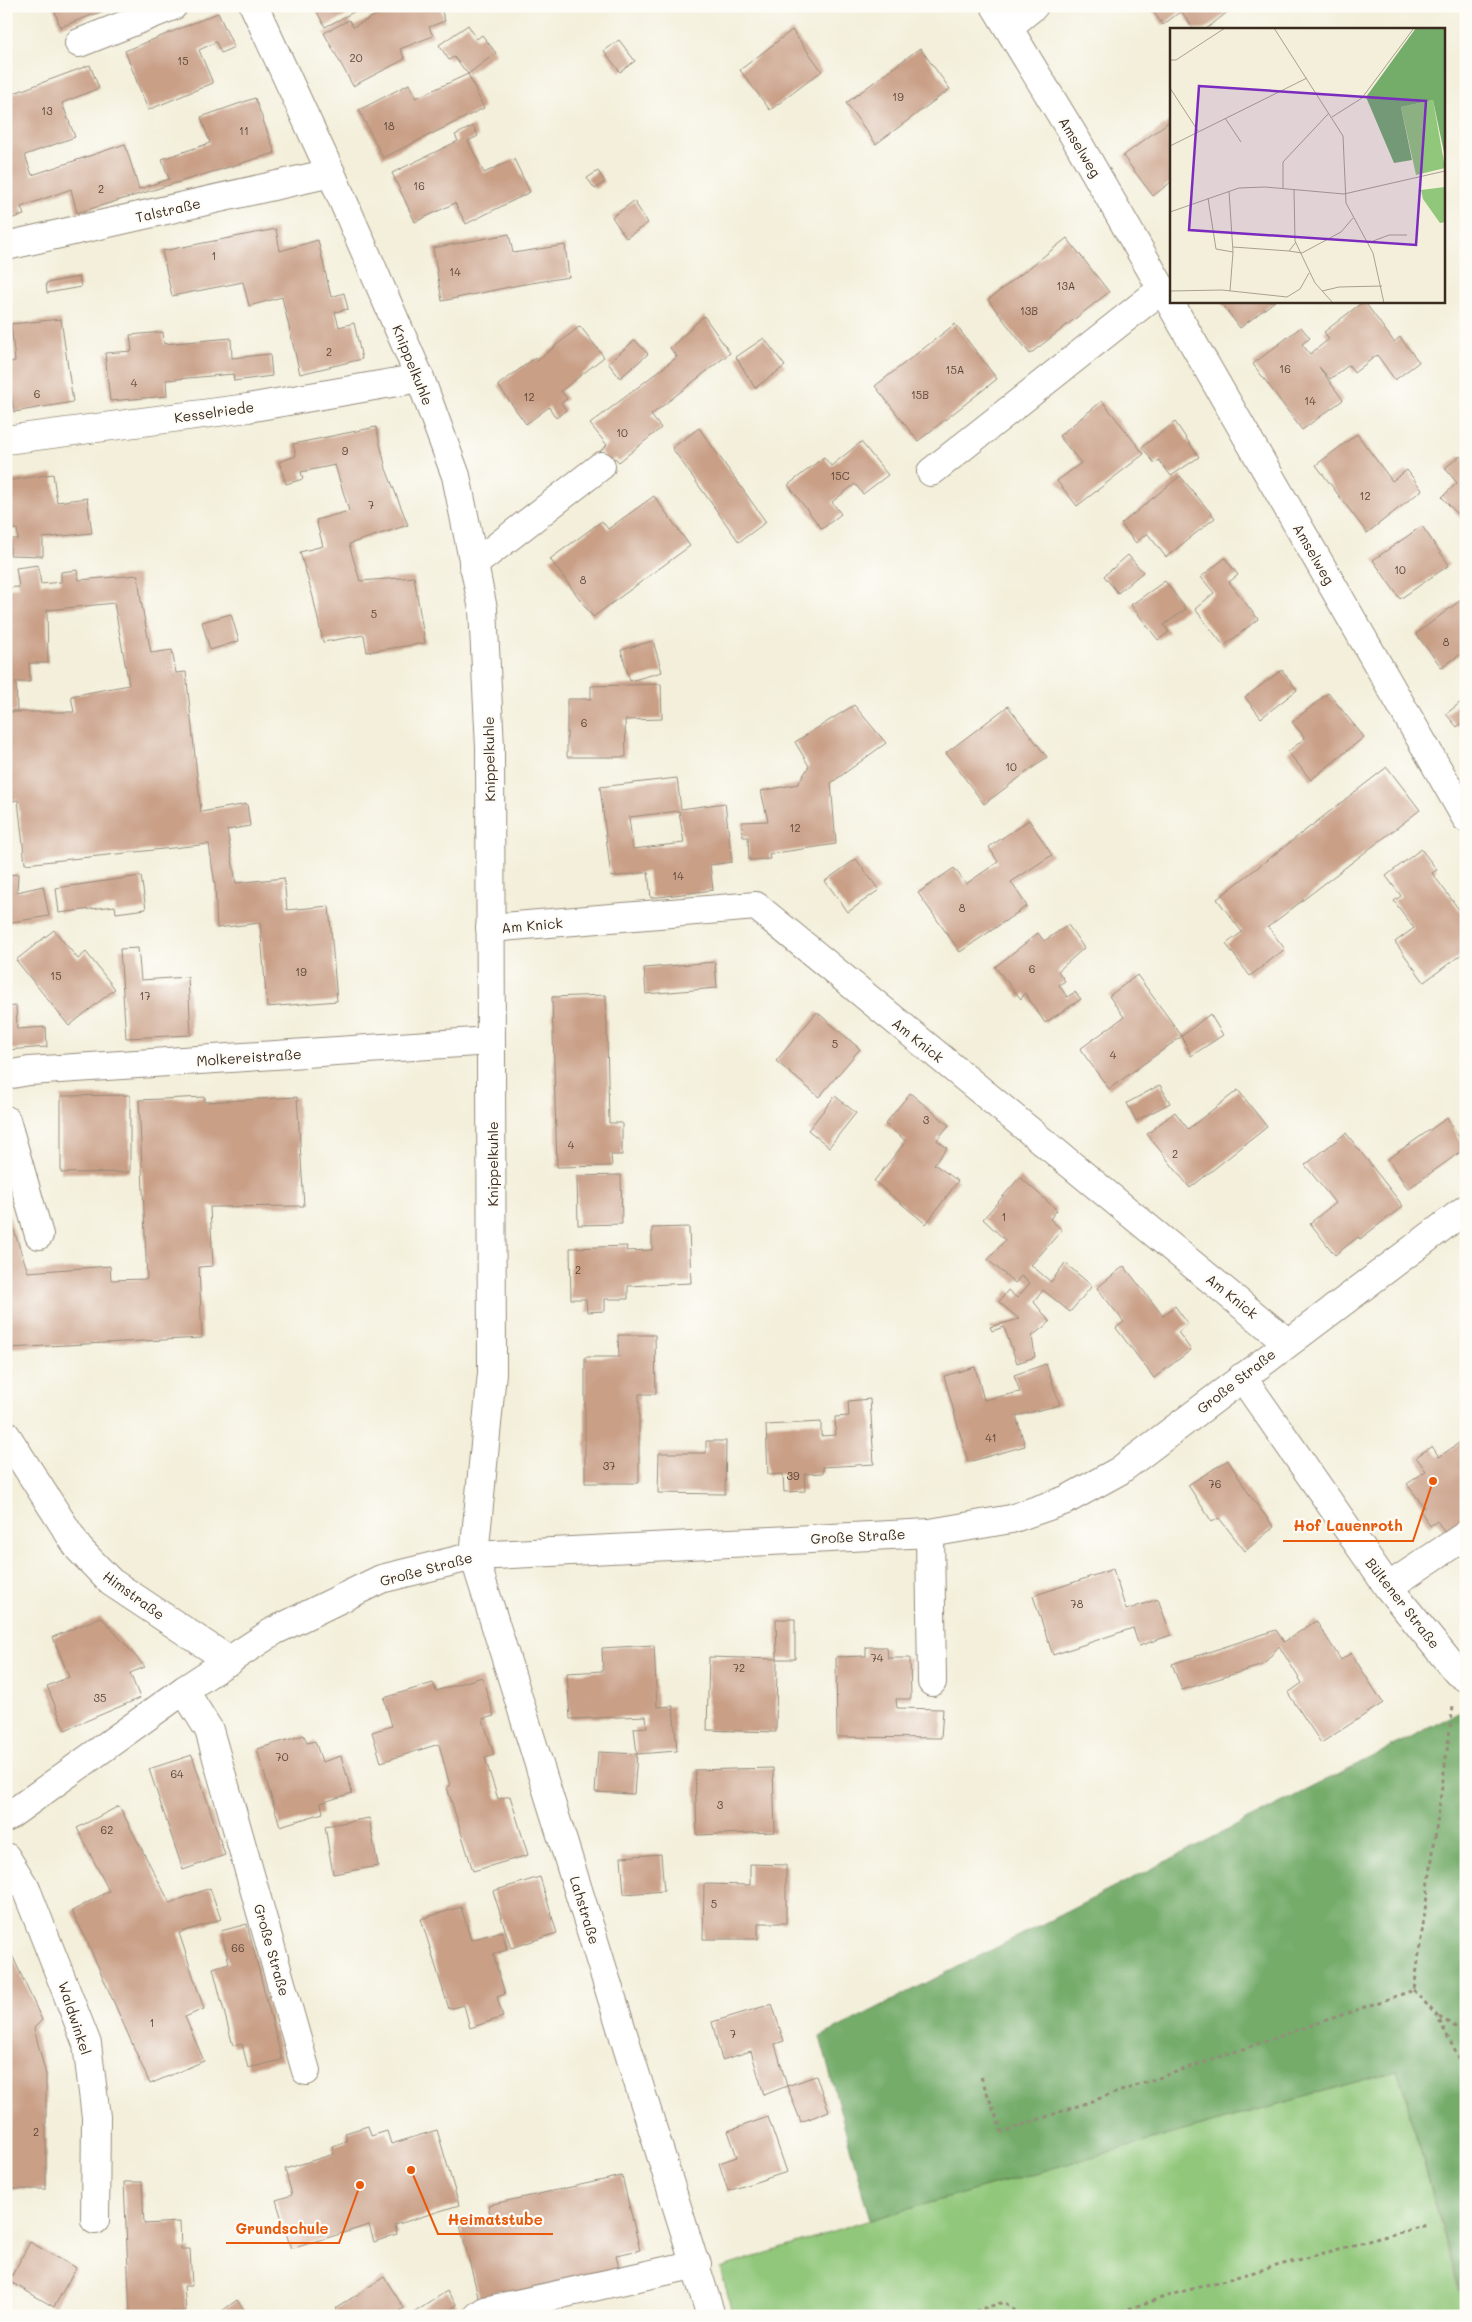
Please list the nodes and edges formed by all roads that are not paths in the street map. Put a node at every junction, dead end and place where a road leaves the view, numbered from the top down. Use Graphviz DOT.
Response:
graph roads {
  1 [pos="173,6"];
  2 [pos="254,6"];
  3 [pos="1034,6"];
  4 [pos="1001,17"];
  5 [pos="79,43"];
  6 [pos="331,173"];
  7 [pos="6,246"];
  8 [pos="1162,289"];
  9 [pos="420,378"];
  10 [pos="6,440"];
  11 [pos="601,466"];
  12 [pos="931,472"];
  13 [pos="473,565"];
  14 [pos="1466,818"];
  15 [pos="490,928"];
  16 [pos="492,1041"];
  17 [pos="6,1075"];
  18 [pos="6,1120"];
  19 [pos="1466,1209"];
  20 [pos="39,1235"];
  21 [pos="1287,1342"];
  22 [pos="1242,1378"];
  23 [pos="6,1435"];
  24 [pos="930,1533"];
  25 [pos="1466,1535"];
  26 [pos="474,1556"];
  27 [pos="1388,1587"];
  28 [pos="230,1661"];
  29 [pos="1462,1675"];
  30 [pos="932,1682"];
  31 [pos="184,1690"];
  32 [pos="6,1818"];
  33 [pos="6,1857"];
  34 [pos="306,2071"];
  35 [pos="94,2220"];
  36 [pos="696,2264"];
  37 [pos="478,2316"];
  38 [pos="711,2316"];
  1 -- 5 [label="street"];
  2 -- 6 [label="street, Knippelkuhle"];
  3 -- 4 [label="street"];
  4 -- 8 [label="street, Amselweg"];
  6 -- 7 [label="street, Talstraße"];
  6 -- 9 [label="street, Knippelkuhle"];
  8 -- 12 [label="street"];
  8 -- 14 [label="street, Amselweg"];
  9 -- 10 [label="street, Kesselriede"];
  9 -- 13 [label="street, Knippelkuhle"];
  11 -- 13 [label="street"];
  13 -- 15 [label="street, Knippelkuhle"];
  15 -- 16 [label="street, Knippelkuhle"];
  15 -- 21 [label="street, Am Knick"];
  16 -- 17 [label="street, Molkereistraße"];
  16 -- 26 [label="street, Knippelkuhle"];
  18 -- 20 [label="street"];
  19 -- 21 [label="street, Große Straße"];
  21 -- 22 [label="street, Große Straße"];
  22 -- 24 [label="street, Große Straße"];
  22 -- 27 [label="street, Bültener Straße"];
  23 -- 28 [label="street, Himstraße"];
  24 -- 26 [label="street, Große Straße"];
  24 -- 30 [label="street"];
  25 -- 27 [label="street"];
  26 -- 28 [label="street, Große Straße"];
  26 -- 36 [label="street, Lahstraße"];
  27 -- 29 [label="street, Bültener Straße"];
  28 -- 31 [label="street, Große Straße"];
  31 -- 32 [label="street, Große Straße"];
  31 -- 34 [label="street, Große Straße"];
  33 -- 35 [label="street, Waldwinkel"];
  36 -- 37 [label="street"];
  36 -- 38 [label="street, Lahstraße"];
}
